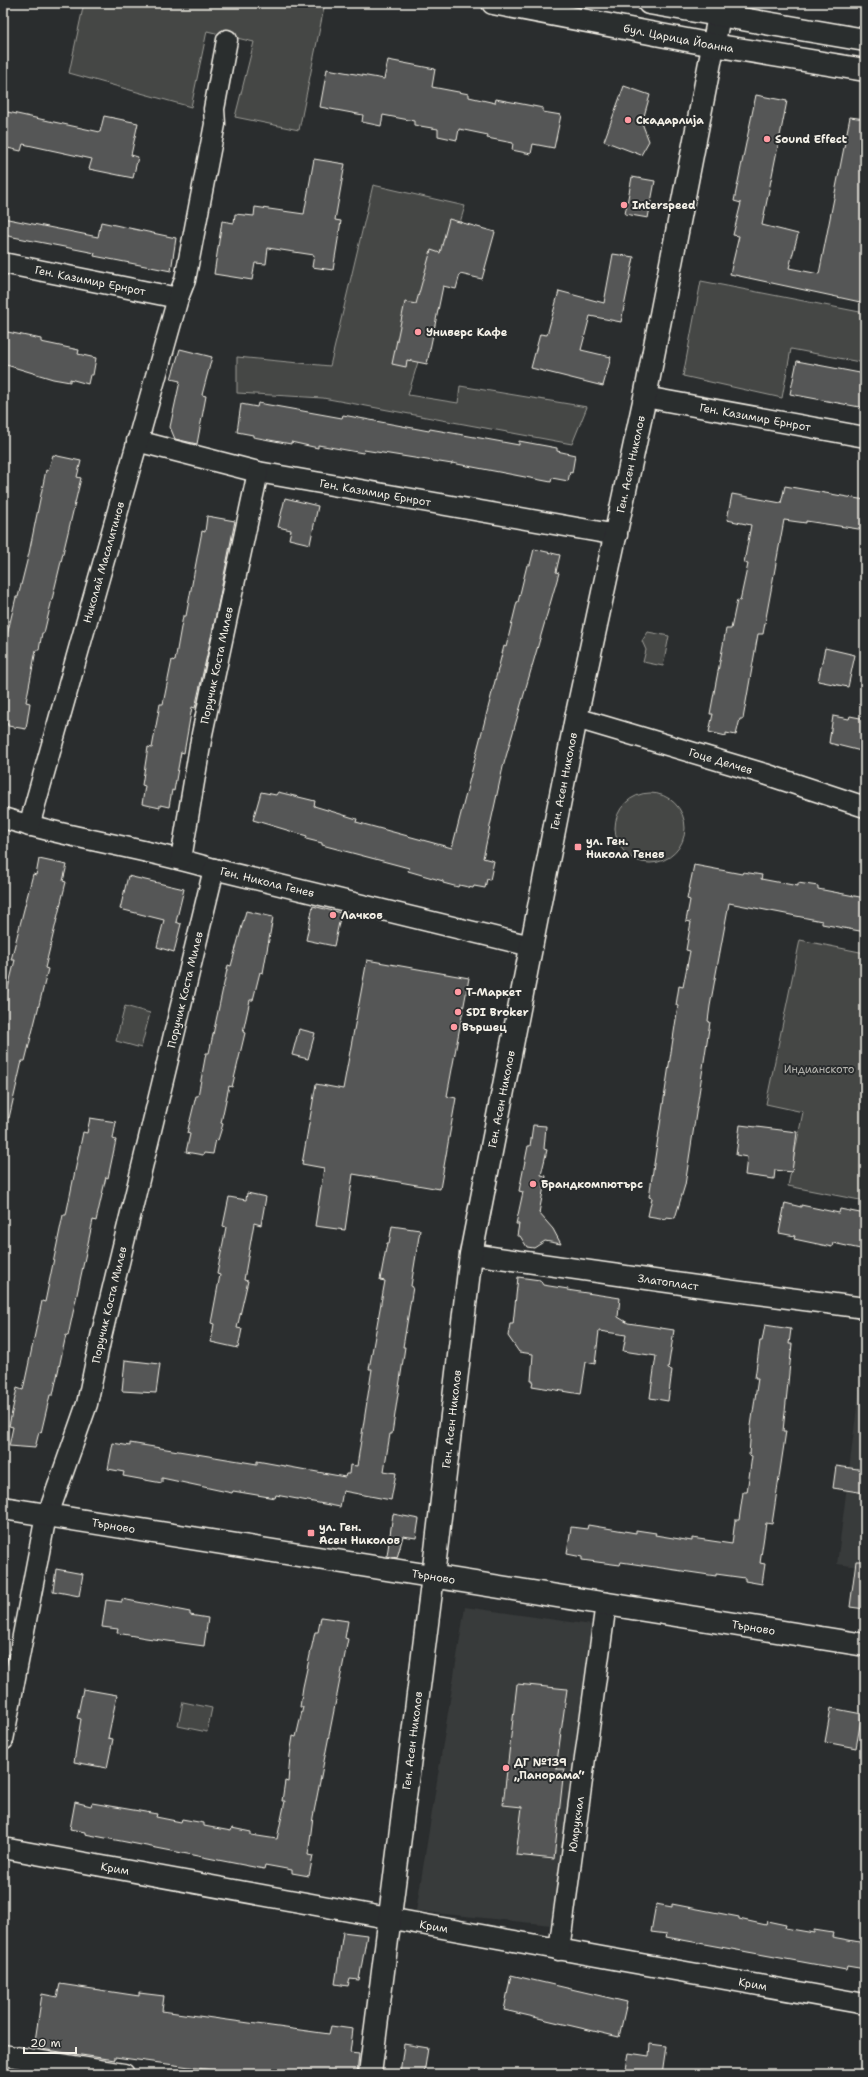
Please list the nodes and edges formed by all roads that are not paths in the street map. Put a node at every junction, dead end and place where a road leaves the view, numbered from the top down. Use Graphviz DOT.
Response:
graph roads {
  1 [pos="493,3"];
  2 [pos="649,3"];
  3 [pos="719,16"];
  4 [pos="228,40"];
  5 [pos="865,40"];
  6 [pos="713,45"];
  7 [pos="865,70"];
  8 [pos="3,263"];
  9 [pos="178,298"];
  10 [pos="646,397"];
  11 [pos="865,437"];
  12 [pos="137,441"];
  13 [pos="258,472"];
  14 [pos="617,535"];
  15 [pos="576,718"];
  16 [pos="865,807"];
  17 [pos="3,818"];
  18 [pos="29,826"];
  19 [pos="181,858"];
  20 [pos="214,869"];
  21 [pos="531,946"];
  22 [pos="471,1254"];
  23 [pos="865,1308"];
  24 [pos="3,1508"];
  25 [pos="47,1514"];
  26 [pos="433,1576"];
  27 [pos="606,1603"];
  28 [pos="865,1645"];
  29 [pos="3,1740"];
  30 [pos="3,1848"];
  31 [pos="390,1918"];
  32 [pos="559,1950"];
  33 [pos="865,2004"];
  34 [pos="3,2055"];
  35 [pos="46,2068"];
  36 [pos="124,2074"];
  37 [pos="370,2074"];
  1 -- 6 [label="street, бул. Царица Йоанна"];
  2 -- 3 [label="street"];
  3 -- 5 [label="street"];
  3 -- 6 [label="street, Ген. Асен Николов"];
  4 -- 9 [label="street, Николай Масалитинов"];
  6 -- 7 [label="street, бул. Царица Йоанна"];
  6 -- 10 [label="street, Ген. Асен Николов"];
  8 -- 9 [label="street, Ген. Казимир Ернрот"];
  9 -- 12 [label="street, Николай Масалитинов"];
  10 -- 11 [label="street, Ген. Казимир Ернрот"];
  10 -- 14 [label="street, Ген. Асен Николов"];
  12 -- 13 [label="street, Ген. Казимир Ернрот"];
  12 -- 18 [label="street, Николай Масалитинов"];
  13 -- 14 [label="street, Ген. Казимир Ернрот"];
  13 -- 19 [label="street, Поручик Коста Милев"];
  14 -- 15 [label="street, Ген. Асен Николов"];
  15 -- 16 [label="street, Гоце Делчев"];
  15 -- 21 [label="street, Ген. Асен Николов"];
  17 -- 18 [label="street, Ген. Никола Генев"];
  18 -- 19 [label="street, Ген. Никола Генев"];
  19 -- 20 [label="street, Ген. Никола Генев"];
  20 -- 21 [label="street, Ген. Никола Генев"];
  20 -- 25 [label="street, Поручик Коста Милев"];
  21 -- 22 [label="street, Ген. Асен Николов"];
  22 -- 23 [label="street, Златопласт"];
  22 -- 26 [label="street, Ген. Асен Николов"];
  24 -- 25 [label="street, Търново"];
  25 -- 26 [label="street, Търново"];
  25 -- 29 [label="street, Поручик Коста Милев"];
  26 -- 27 [label="street, Търново"];
  26 -- 31 [label="street, Ген. Асен Николов"];
  27 -- 28 [label="street, Търново"];
  27 -- 32 [label="street, Юмрукчал"];
  30 -- 31 [label="street, Крим"];
  31 -- 32 [label="street, Крим"];
  31 -- 37 [label="street, Ген. Асен Николов"];
  32 -- 33 [label="street, Крим"];
  34 -- 35 [label="street"];
  35 -- 36 [label="street"];
}
